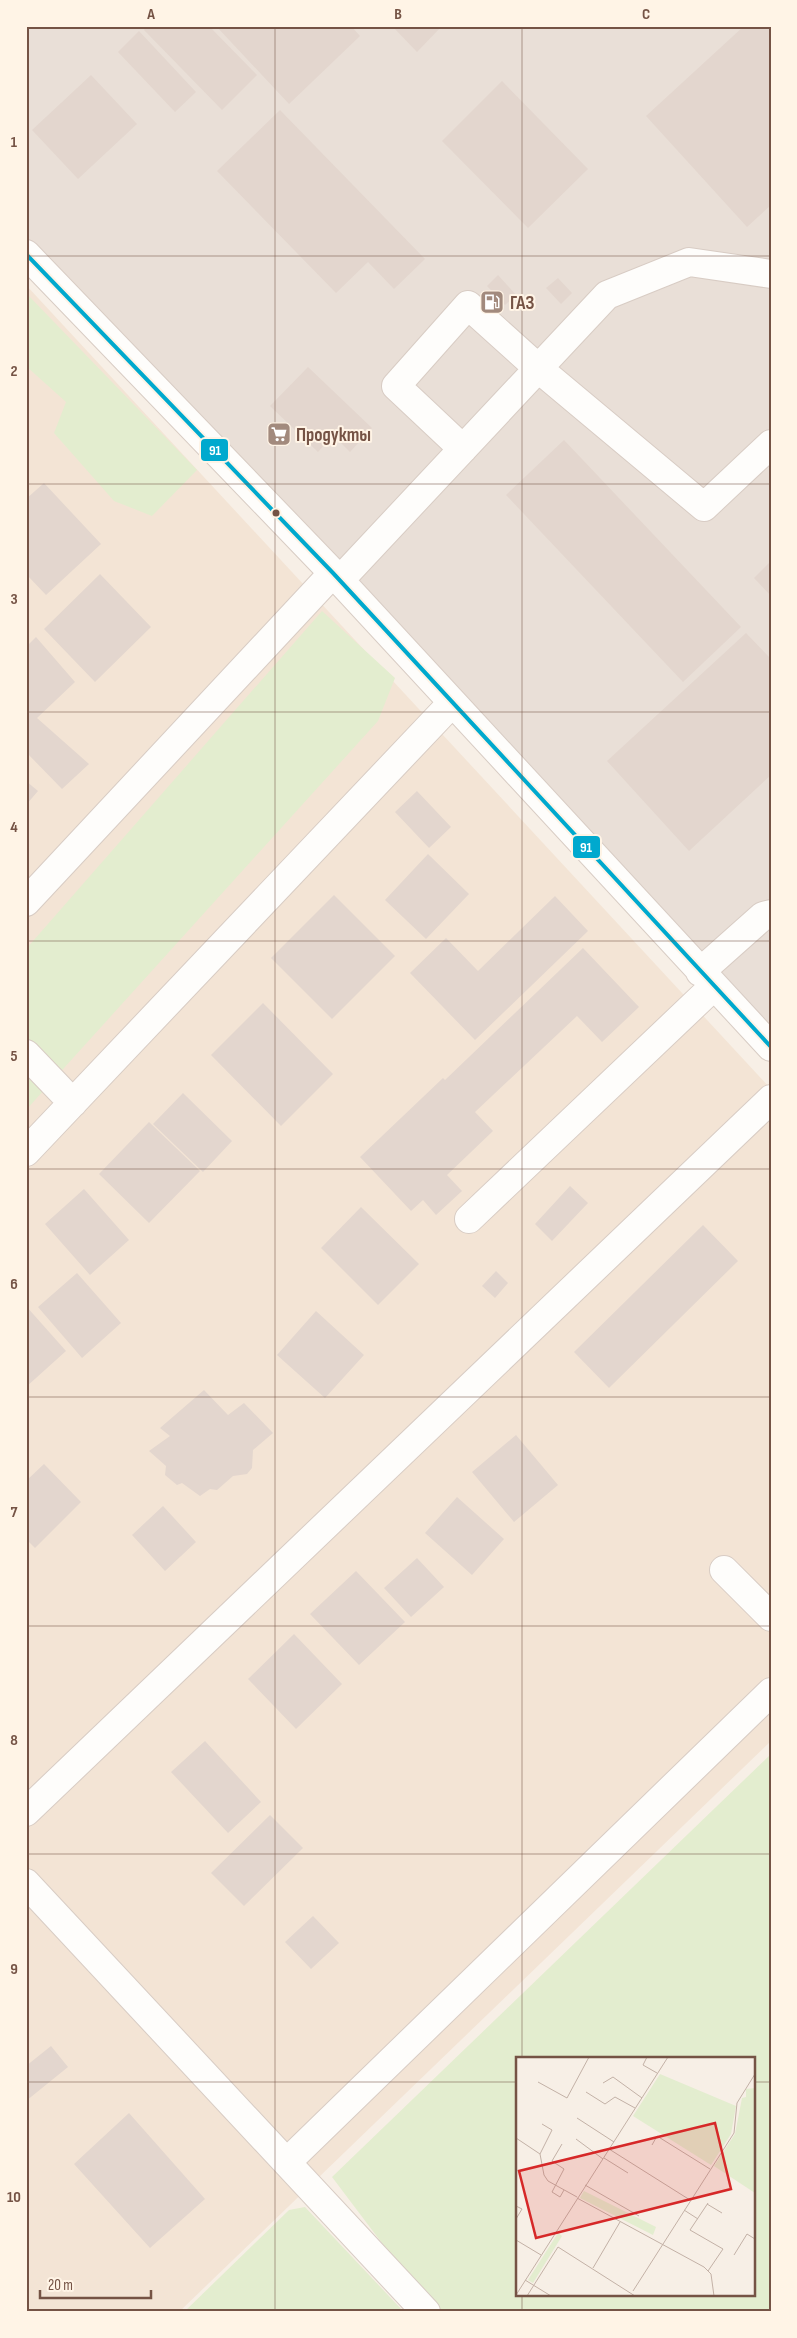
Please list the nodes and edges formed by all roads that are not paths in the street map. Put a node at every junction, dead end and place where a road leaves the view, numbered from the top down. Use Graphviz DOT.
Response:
graph roads {
  1 [pos="26,254"];
  2 [pos="771,274"];
  3 [pos="539,369"];
  4 [pos="771,444"];
  5 [pos="463,449"];
  6 [pos="336,577"];
  7 [pos="452,703"];
  8 [pos="26,902"];
  9 [pos="771,914"];
  10 [pos="707,979"];
  11 [pos="771,1047"];
  12 [pos="26,1054"];
  13 [pos="771,1099"];
  14 [pos="73,1102"];
  15 [pos="26,1152"];
  16 [pos="469,1219"];
  17 [pos="724,1570"];
  18 [pos="771,1618"];
  19 [pos="771,1692"];
  20 [pos="26,1812"];
  21 [pos="26,1883"];
  22 [pos="287,2162"];
  23 [pos="426,2312"];
  1 -- 6 [label="street"];
  2 -- 3 [label="street"];
  3 -- 4 [label="street"];
  3 -- 5 [label="street"];
  3 -- 5 [label="street"];
  5 -- 6 [label="street"];
  6 -- 7 [label="street"];
  6 -- 8 [label="street"];
  7 -- 10 [label="street"];
  7 -- 14 [label="street"];
  9 -- 10 [label="street"];
  10 -- 11 [label="street"];
  10 -- 16 [label="street"];
  12 -- 14 [label="street"];
  13 -- 20 [label="street"];
  14 -- 15 [label="street"];
  17 -- 18 [label="street"];
  19 -- 22 [label="street"];
  21 -- 22 [label="street"];
  22 -- 23 [label="street"];
}
